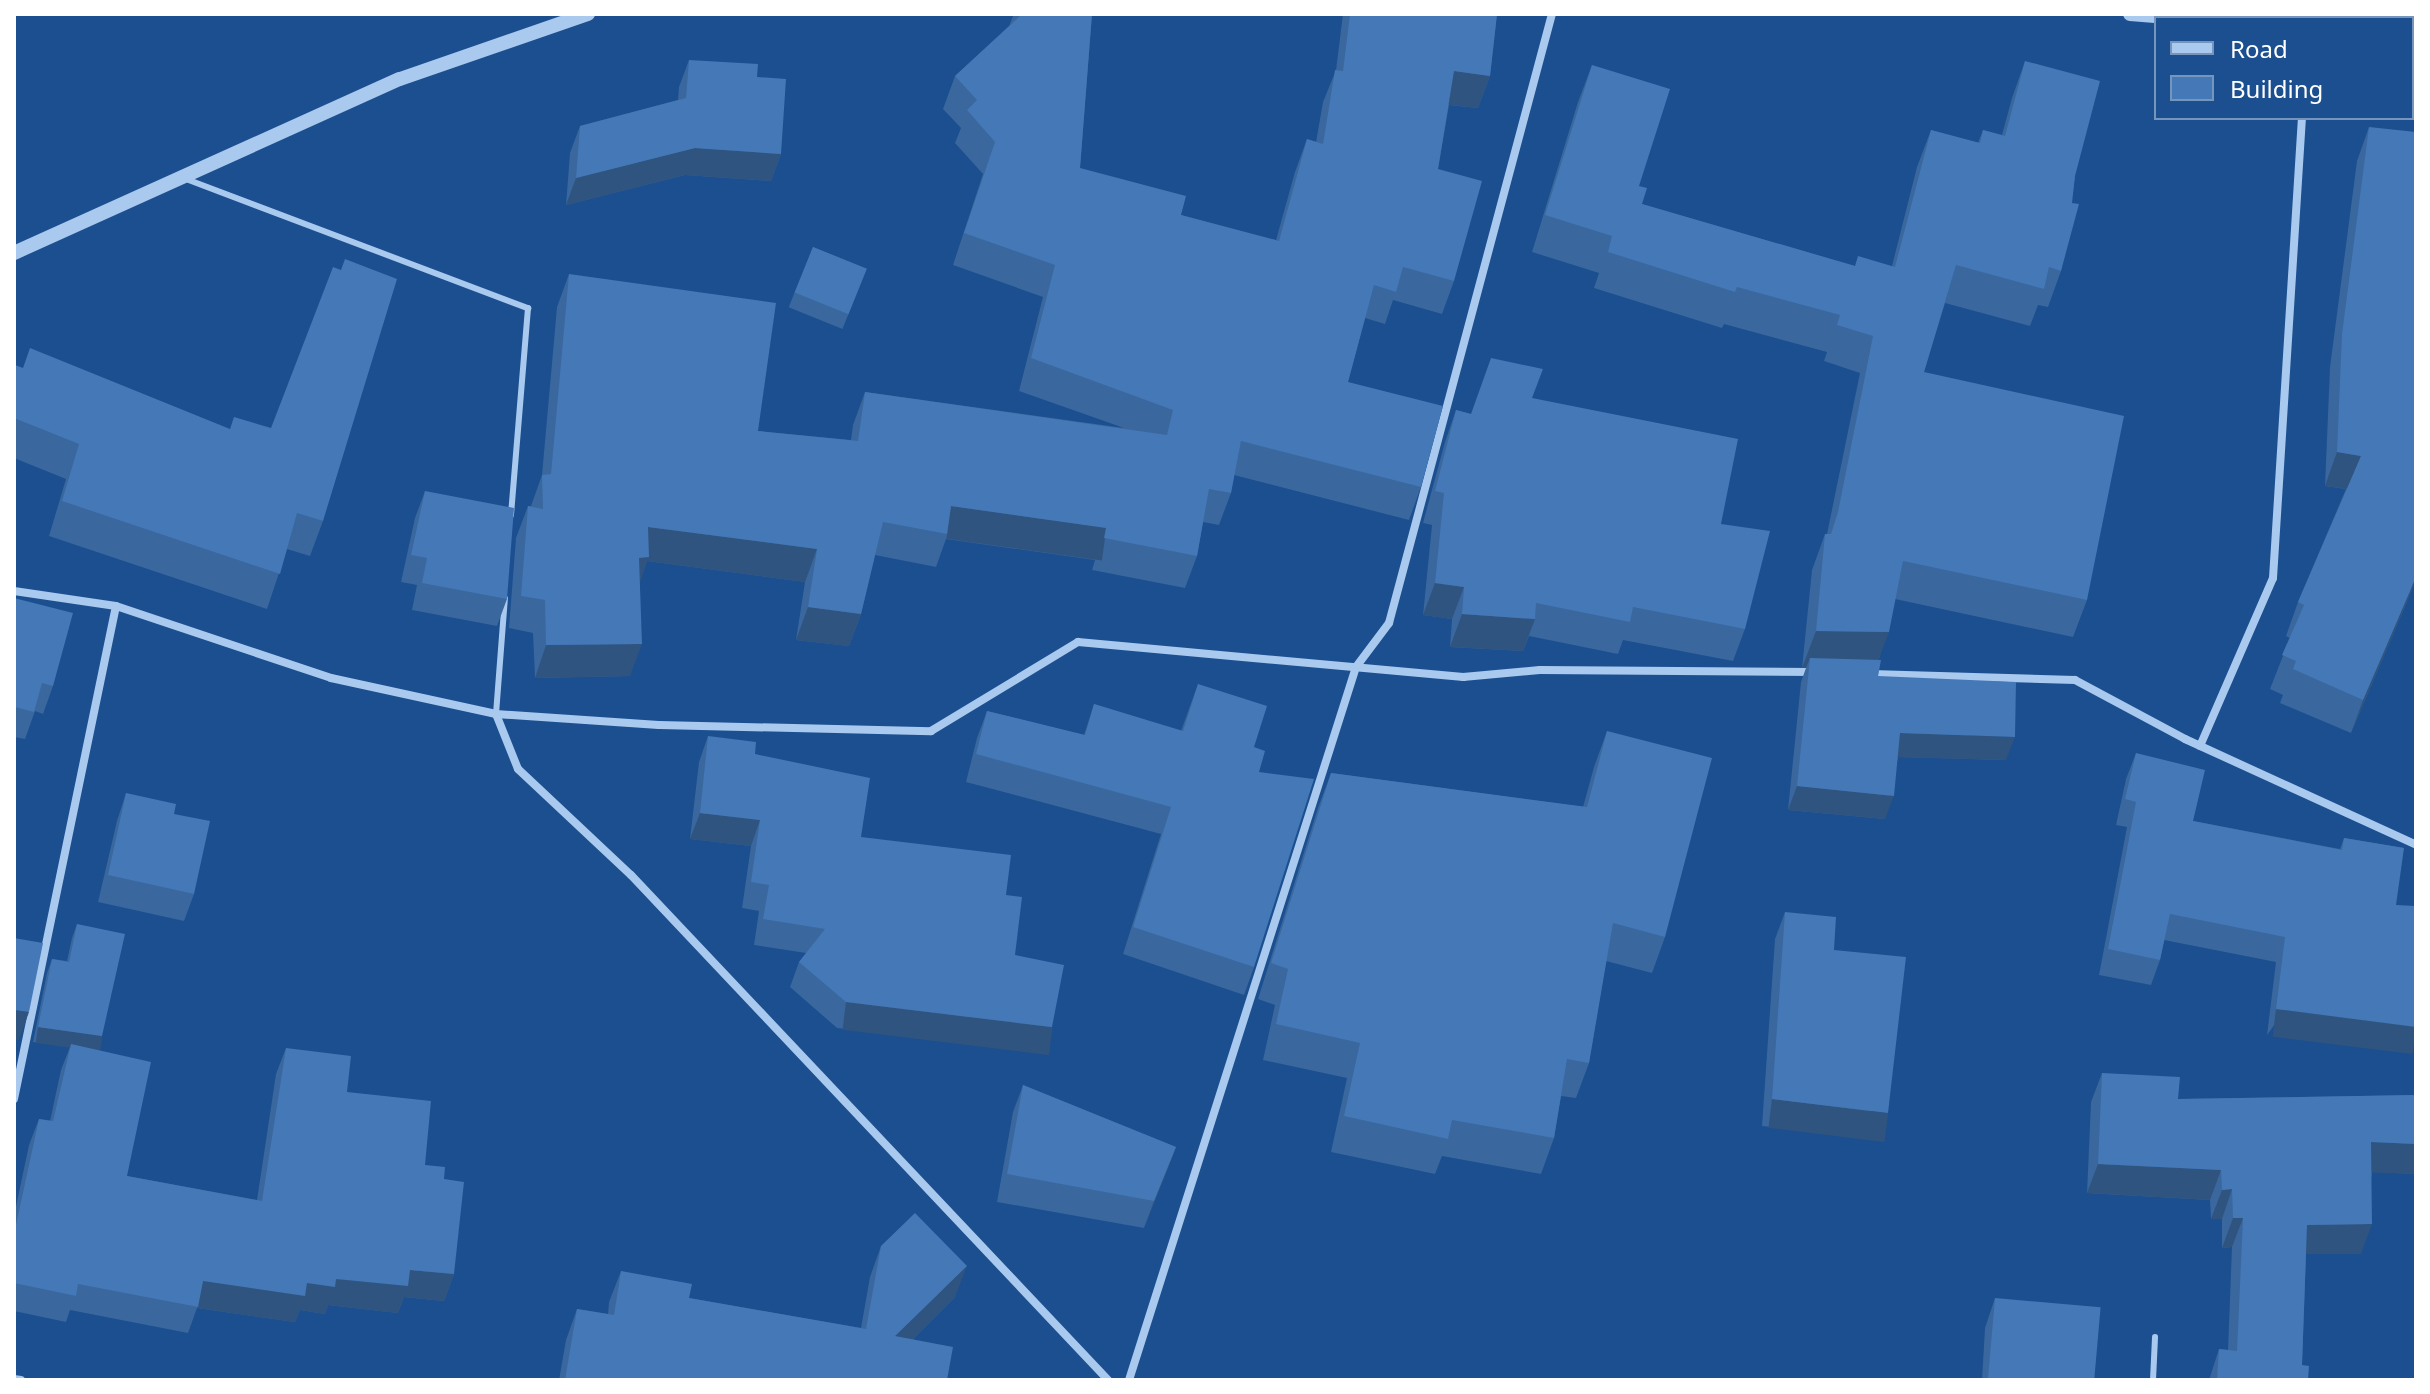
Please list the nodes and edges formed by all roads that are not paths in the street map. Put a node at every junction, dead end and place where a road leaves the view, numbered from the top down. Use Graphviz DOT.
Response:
graph roads {
  1 [pos="588,14"];
  2 [pos="1552,14"];
  3 [pos="2130,14"];
  4 [pos="2155,16"];
  5 [pos="2302,120"];
  6 [pos="183,177"];
  7 [pos="14,253"];
  8 [pos="510,526"];
  9 [pos="506,589"];
  10 [pos="14,591"];
  11 [pos="116,606"];
  12 [pos="1356,667"];
  13 [pos="1823,673"];
  14 [pos="1855,674"];
  15 [pos="496,714"];
  16 [pos="2200,746"];
  17 [pos="2416,845"];
  18 [pos="14,1099"];
  19 [pos="2155,1337"];
  20 [pos="14,1379"];
  21 [pos="21,1380"];
  22 [pos="1108,1380"];
  23 [pos="1129,1380"];
  24 [pos="2153,1380"];
  1 -- 6 [label="street"];
  2 -- 12 [label="street"];
  3 -- 4 [label="street"];
  5 -- 16 [label="street"];
  6 -- 7 [label="street"];
  6 -- 8 [label="lane"];
  9 -- 15 [label="lane"];
  10 -- 11 [label="street"];
  11 -- 15 [label="street"];
  11 -- 18 [label="street"];
  12 -- 13 [label="street"];
  12 -- 15 [label="street"];
  12 -- 23 [label="street"];
  14 -- 16 [label="street"];
  15 -- 22 [label="street"];
  16 -- 17 [label="street"];
  19 -- 24 [label="lane"];
  20 -- 21 [label="street"];
}
